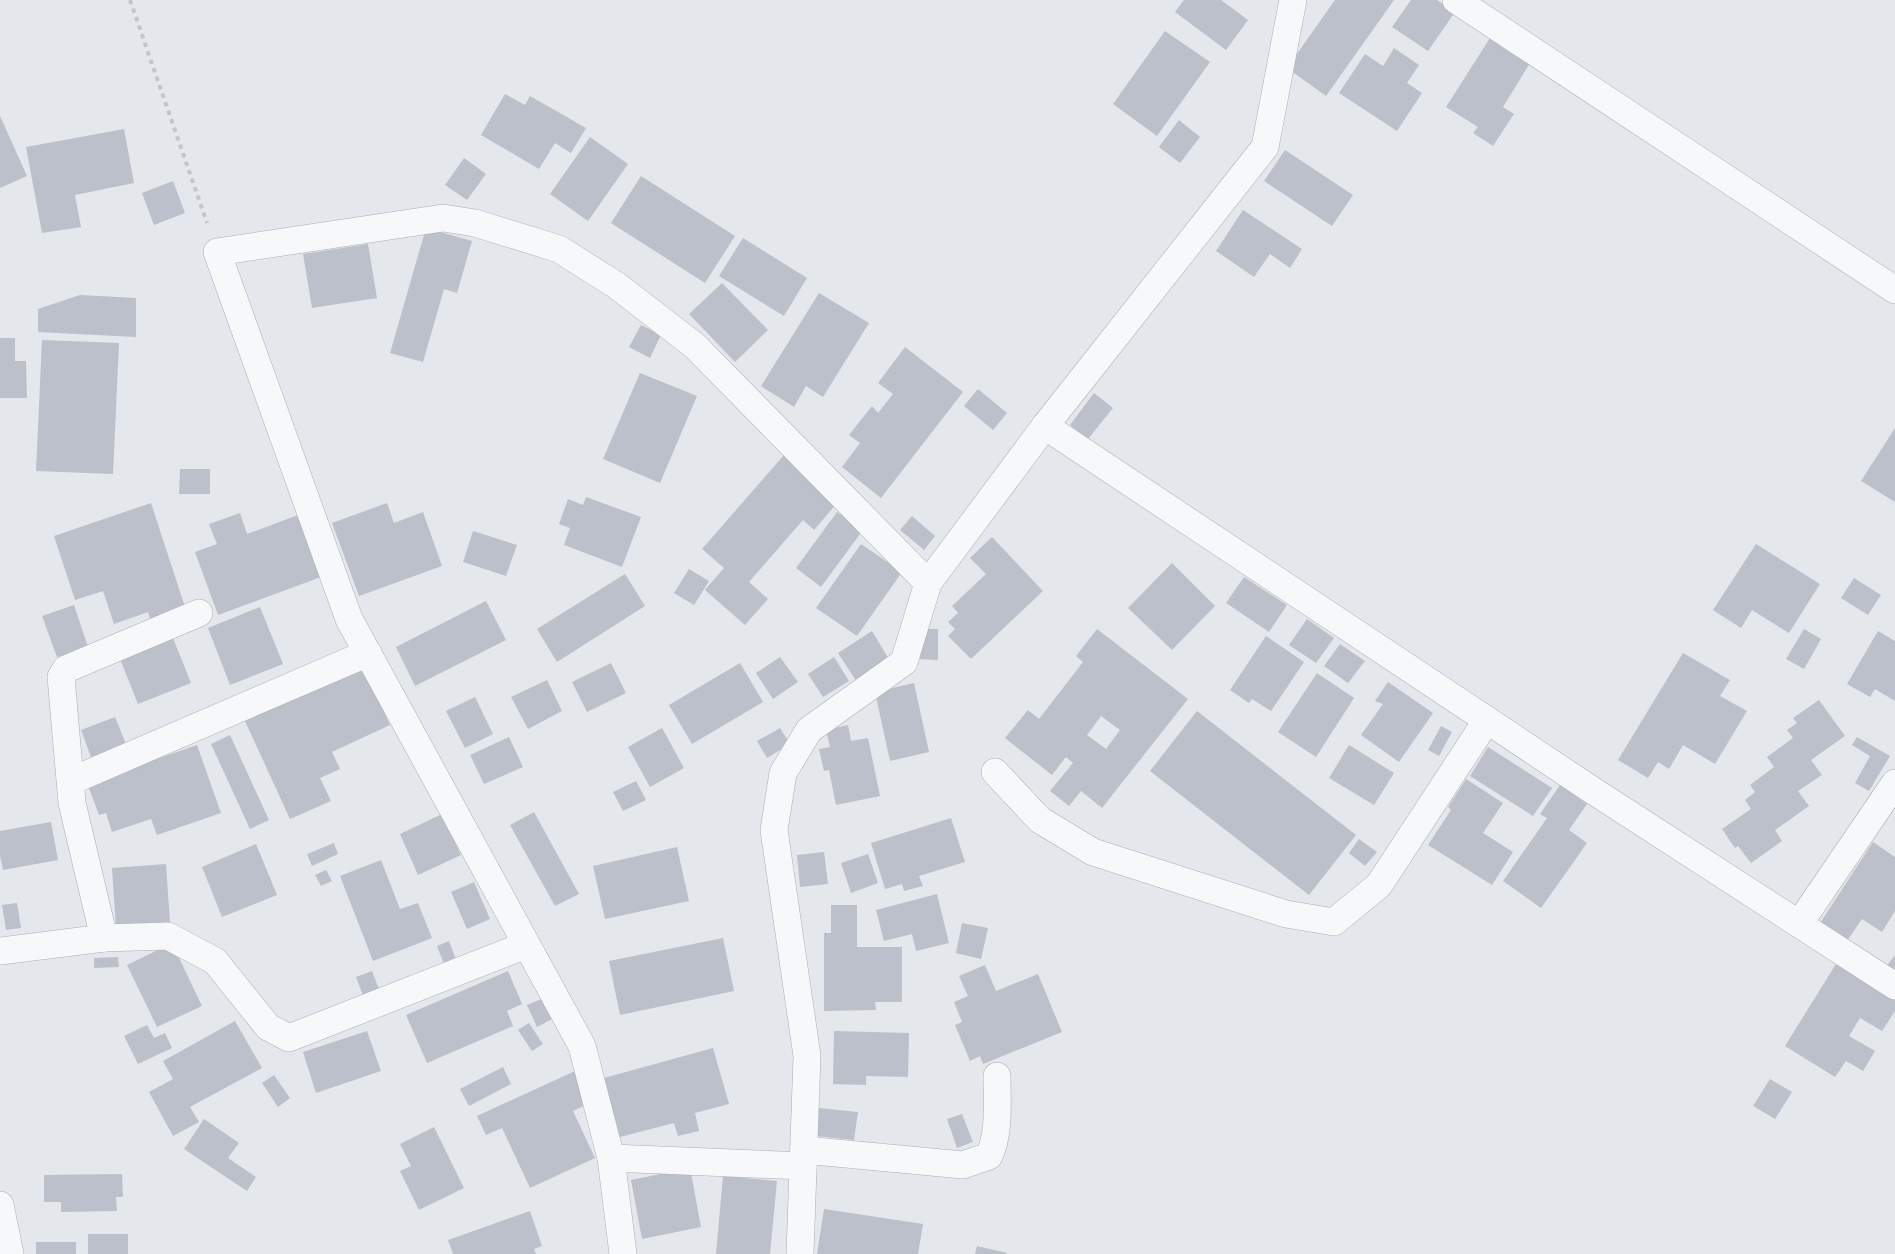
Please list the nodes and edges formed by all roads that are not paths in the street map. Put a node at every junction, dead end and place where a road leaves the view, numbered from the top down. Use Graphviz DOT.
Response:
graph roads {
  1 [pos="1293,0"];
  2 [pos="1456,0"];
  3 [pos="1895,290"];
  4 [pos="1045,426"];
  5 [pos="928,583"];
  6 [pos="199,613"];
  7 [pos="368,653"];
  8 [pos="1487,720"];
  9 [pos="995,772"];
  10 [pos="71,781"];
  11 [pos="1895,783"];
  12 [pos="1799,924"];
  13 [pos="104,938"];
  14 [pos="526,945"];
  15 [pos="0,951"];
  16 [pos="1895,986"];
  17 [pos="997,1076"];
  18 [pos="611,1158"];
  19 [pos="803,1158"];
  20 [pos="0,1205"];
  21 [pos="10,1254"];
  22 [pos="623,1254"];
  23 [pos="800,1254"];
  1 -- 4 [label="street"];
  2 -- 3 [label="street"];
  4 -- 5 [label="street"];
  4 -- 8 [label="street"];
  5 -- 7 [label="street"];
  5 -- 19 [label="street"];
  6 -- 10 [label="street"];
  7 -- 10 [label="street"];
  7 -- 14 [label="street"];
  8 -- 9 [label="street"];
  8 -- 12 [label="street"];
  10 -- 13 [label="street"];
  11 -- 12 [label="street"];
  12 -- 16 [label="street"];
  13 -- 14 [label="street"];
  13 -- 15 [label="street"];
  14 -- 18 [label="street"];
  17 -- 19 [label="street"];
  18 -- 19 [label="street"];
  18 -- 22 [label="street"];
  19 -- 23 [label="street"];
  20 -- 21 [label="street"];
}
